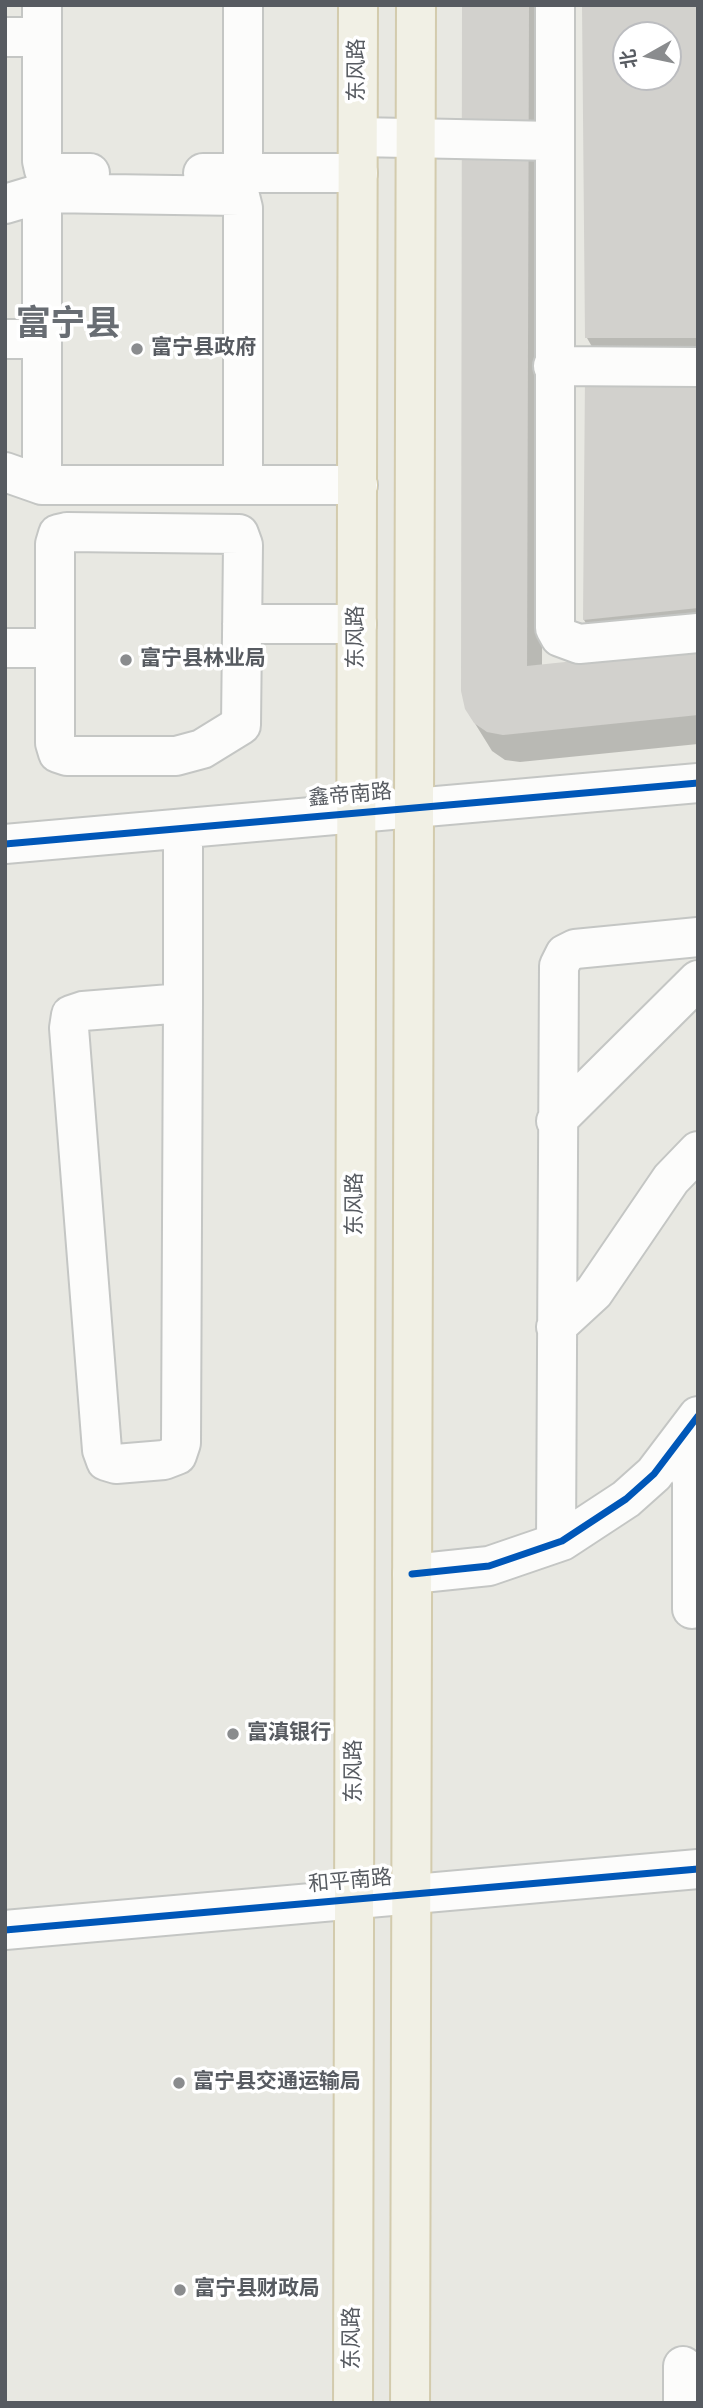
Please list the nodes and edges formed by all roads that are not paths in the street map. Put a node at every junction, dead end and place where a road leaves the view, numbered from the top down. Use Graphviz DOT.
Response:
graph roads {
  1 [pos="243,5"];
  2 [pos="358,5"];
  3 [pos="416,5"];
  4 [pos="555,5"];
  5 [pos="30,26"];
  6 [pos="415,138"];
  7 [pos="554,141"];
  8 [pos="358,155"];
  9 [pos="243,173"];
  10 [pos="42,193"];
  11 [pos="5,204"];
  12 [pos="24,339"];
  13 [pos="554,366"];
  14 [pos="698,367"];
  15 [pos="5,472"];
  16 [pos="42,485"];
  17 [pos="243,485"];
  18 [pos="358,485"];
  19 [pos="243,624"];
  20 [pos="357,624"];
  21 [pos="698,633"];
  22 [pos="5,648"];
  23 [pos="55,648"];
  24 [pos="698,783"];
  25 [pos="414,808"];
  26 [pos="357,814"];
  27 [pos="183,829"];
  28 [pos="5,844"];
  29 [pos="698,937"];
  30 [pos="698,980"];
  31 [pos="183,1003"];
  32 [pos="556,1121"];
  33 [pos="698,1151"];
  34 [pos="556,1327"];
  35 [pos="688,1430"];
  36 [pos="556,1543"];
  37 [pos="412,1574"];
  38 [pos="692,1609"];
  39 [pos="698,1869"];
  40 [pos="411,1894"];
  41 [pos="354,1899"];
  42 [pos="5,1930"];
  43 [pos="353,2403"];
  44 [pos="410,2403"];
  1 -- 9 [label="street"];
  2 -- 8 [label="main road, 东风路"];
  3 -- 6 [label="main road"];
  4 -- 7 [label="street"];
  5 -- 9 [label="street"];
  6 -- 7 [label="street"];
  6 -- 8 [label="street"];
  6 -- 25 [label="main road"];
  7 -- 13 [label="street"];
  8 -- 9 [label="street"];
  8 -- 18 [label="main road, 东风路"];
  10 -- 11 [label="street"];
  10 -- 12 [label="street"];
  10 -- 17 [label="street"];
  12 -- 16 [label="street"];
  13 -- 14 [label="street"];
  13 -- 21 [label="street"];
  15 -- 16 [label="street"];
  16 -- 17 [label="street"];
  17 -- 18 [label="street"];
  18 -- 20 [label="main road, 东风路"];
  19 -- 20 [label="street"];
  19 -- 23 [label="street"];
  19 -- 23 [label="street"];
  20 -- 26 [label="main road, 东风路"];
  22 -- 23 [label="street"];
  24 -- 25 [label="street, 鑫帝南路"];
  25 -- 26 [label="street, 鑫帝南路"];
  25 -- 37 [label="main road"];
  26 -- 27 [label="street, 鑫帝南路"];
  26 -- 41 [label="main road, 东风路"];
  27 -- 28 [label="street, 鑫帝南路"];
  27 -- 31 [label="street"];
  29 -- 32 [label="street"];
  30 -- 32 [label="street"];
  31 -- 31 [label="street"];
  32 -- 34 [label="street"];
  33 -- 34 [label="street"];
  34 -- 36 [label="street"];
  35 -- 36 [label="street"];
  35 -- 38 [label="street"];
  36 -- 37 [label="street"];
  37 -- 40 [label="main road"];
  39 -- 40 [label="street, 和平南路"];
  40 -- 41 [label="street, 和平南路"];
  40 -- 44 [label="main road"];
  41 -- 42 [label="street, 和平南路"];
  41 -- 43 [label="main road, 东风路"];
}
